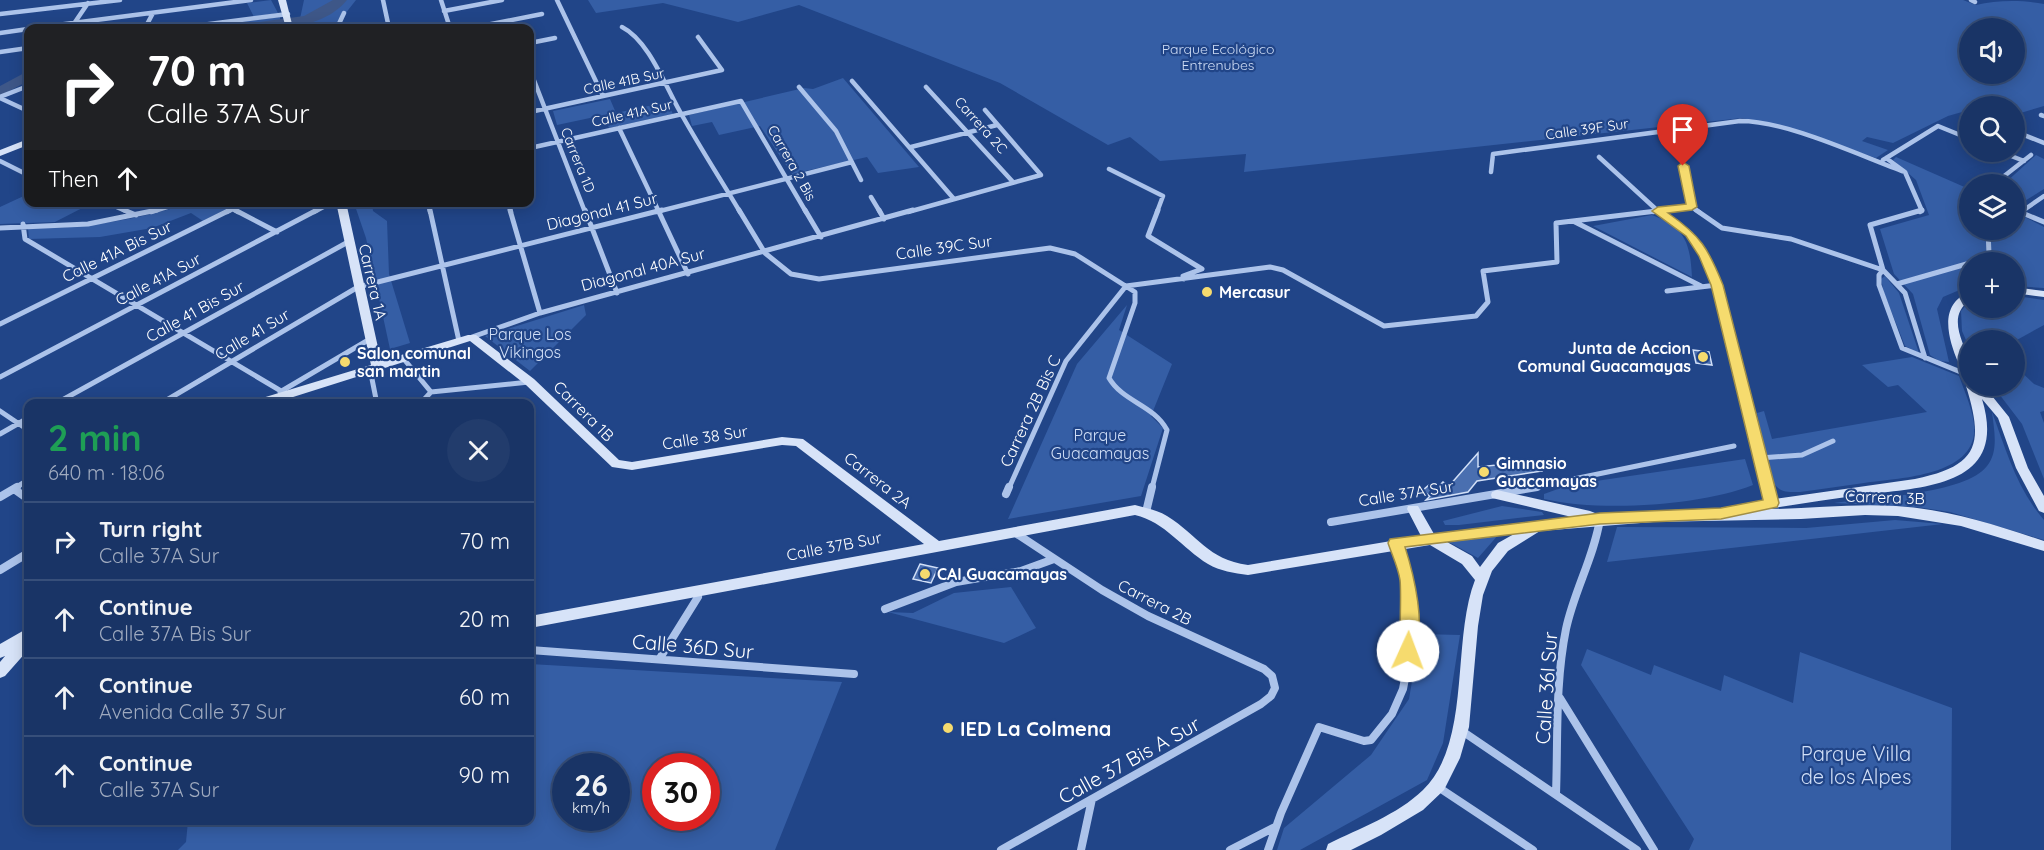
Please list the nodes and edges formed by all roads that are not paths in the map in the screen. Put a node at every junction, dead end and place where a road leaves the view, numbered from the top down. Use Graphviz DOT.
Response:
graph roads {
  1 [pos="120,0"];
  2 [pos="251,0"];
  3 [pos="282,0"];
  4 [pos="383,0"];
  5 [pos="441,0"];
  6 [pos="502,0"];
  7 [pos="557,0"];
  8 [pos="88,1"];
  9 [pos="444,10"];
  10 [pos="0,12"];
  11 [pos="153,13"];
  12 [pos="344,13"];
  13 [pos="542,14"];
  14 [pos="289,22"];
  15 [pos="75,23"];
  16 [pos="67,24"];
  17 [pos="147,24"];
  18 [pos="252,24"];
  19 [pos="339,24"];
  20 [pos="388,24"];
  21 [pos="449,24"];
  22 [pos="491,24"];
  23 [pos="622,27"];
  24 [pos="24,30"];
  25 [pos="0,33"];
  26 [pos="698,37"];
  27 [pos="555,38"];
  28 [pos="534,42"];
  29 [pos="24,49"];
  30 [pos="0,52"];
  31 [pos="534,80"];
  32 [pos="852,81"];
  33 [pos="666,82"];
  34 [pos="799,87"];
  35 [pos="926,87"];
  36 [pos="24,88"];
  37 [pos="603,96"];
  38 [pos="0,98"];
  39 [pos="741,101"];
  40 [pos="24,109"];
  41 [pos="545,109"];
  42 [pos="985,110"];
  43 [pos="534,111"];
  44 [pos="681,114"];
  45 [pos="997,125"];
  46 [pos="619,128"];
  47 [pos="968,133"];
  48 [pos="1959,135"];
  49 [pos="2025,135"];
  50 [pos="24,143"];
  51 [pos="557,143"];
  52 [pos="2044,143"];
  53 [pos="534,147"];
  54 [pos="911,147"];
  55 [pos="0,153"];
  56 [pos="2031,155"];
  57 [pos="1599,157"];
  58 [pos="1886,158"];
  59 [pos="2025,160"];
  60 [pos="0,161"];
  61 [pos="852,162"];
  62 [pos="2023,162"];
  63 [pos="1879,163"];
  64 [pos="1683,166"];
  65 [pos="1108,169"];
  66 [pos="1491,172"];
  67 [pos="1905,172"];
  68 [pos="24,173"];
  69 [pos="2007,174"];
  70 [pos="786,178"];
  71 [pos="861,180"];
  72 [pos="1013,182"];
  73 [pos="728,193"];
  74 [pos="2044,196"];
  75 [pos="871,197"];
  76 [pos="954,199"];
  77 [pos="117,207"];
  78 [pos="165,207"];
  79 [pos="232,207"];
  80 [pos="236,207"];
  81 [pos="327,207"];
  82 [pos="336,207"];
  83 [pos="429,207"];
  84 [pos="510,207"];
  85 [pos="1692,207"];
  86 [pos="659,210"];
  87 [pos="1658,211"];
  88 [pos="136,215"];
  89 [pos="885,219"];
  90 [pos="1573,221"];
  91 [pos="2044,222"];
  92 [pos="23,224"];
  93 [pos="592,227"];
  94 [pos="0,228"];
  95 [pos="277,232"];
  96 [pos="821,237"];
  97 [pos="348,242"];
  98 [pos="522,245"];
  99 [pos="765,253"];
  100 [pos="443,265"];
  101 [pos="1959,266"];
  102 [pos="1883,270"];
  103 [pos="688,274"];
  104 [pos="93,279"];
  105 [pos="1184,279"];
  106 [pos="1897,284"];
  107 [pos="1717,285"];
  108 [pos="1126,286"];
  109 [pos="1701,286"];
  110 [pos="358,287"];
  111 [pos="1667,291"];
  112 [pos="2025,291"];
  113 [pos="617,293"];
  114 [pos="2044,294"];
  115 [pos="1959,303"];
  116 [pos="137,305"];
  117 [pos="540,313"];
  118 [pos="0,315"];
  119 [pos="7,321"];
  120 [pos="0,324"];
  121 [pos="183,333"];
  122 [pos="472,337"];
  123 [pos="370,339"];
  124 [pos="459,341"];
  125 [pos="1959,346"];
  126 [pos="403,358"];
  127 [pos="1925,358"];
  128 [pos="231,362"];
  129 [pos="374,368"];
  130 [pos="1959,373"];
  131 [pos="0,377"];
  132 [pos="530,382"];
  133 [pos="281,391"];
  134 [pos="431,392"];
  135 [pos="1975,396"];
  136 [pos="1986,396"];
  137 [pos="64,399"];
  138 [pos="168,399"];
  139 [pos="266,399"];
  140 [pos="271,399"];
  141 [pos="377,399"];
  142 [pos="425,399"];
  143 [pos="0,411"];
  144 [pos="24,420"];
  145 [pos="19,423"];
  146 [pos="24,427"];
  147 [pos="0,434"];
  148 [pos="1833,441"];
  149 [pos="799,442"];
  150 [pos="1734,446"];
  151 [pos="1760,458"];
  152 [pos="616,464"];
  153 [pos="24,483"];
  154 [pos="14,489"];
  155 [pos="1006,494"];
  156 [pos="1497,495"];
  157 [pos="24,496"];
  158 [pos="0,497"];
  159 [pos="1772,503"];
  160 [pos="2044,508"];
  161 [pos="1413,509"];
  162 [pos="1146,512"];
  163 [pos="1721,514"];
  164 [pos="1600,519"];
  165 [pos="1332,522"];
  166 [pos="1542,526"];
  167 [pos="1012,531"];
  168 [pos="1429,538"];
  169 [pos="1396,543"];
  170 [pos="935,545"];
  171 [pos="2044,546"];
  172 [pos="24,555"];
  173 [pos="1054,559"];
  174 [pos="0,570"];
  175 [pos="1481,578"];
  176 [pos="698,597"];
  177 [pos="885,609"];
  178 [pos="534,621"];
  179 [pos="24,637"];
  180 [pos="24,645"];
  181 [pos="534,650"];
  182 [pos="0,652"];
  183 [pos="660,658"];
  184 [pos="0,672"];
  185 [pos="854,674"];
  186 [pos="1271,696"];
  187 [pos="1560,698"];
  188 [pos="1462,731"];
  189 [pos="1438,786"];
  190 [pos="1556,794"];
  191 [pos="1092,799"];
  192 [pos="1275,827"];
  193 [pos="1001,850"];
  194 [pos="1081,850"];
  195 [pos="1230,850"];
  196 [pos="1268,850"];
  197 [pos="1334,850"];
  198 [pos="1533,850"];
  199 [pos="1637,850"];
  200 [pos="1654,850"];
  1 -- 8 [label="street"];
  2 -- 11 [label="street"];
  3 -- 14 [label="main road"];
  4 -- 20 [label="street"];
  5 -- 9 [label="street"];
  6 -- 9 [label="street"];
  7 -- 37 [label="street"];
  8 -- 10 [label="street"];
  8 -- 15 [label="street"];
  9 -- 21 [label="street"];
  11 -- 15 [label="street"];
  11 -- 17 [label="street"];
  12 -- 19 [label="street"];
  13 -- 22 [label="street"];
  14 -- 18 [label="street"];
  15 -- 16 [label="street"];
  23 -- 33 [label="street, Calle 39C Sur"];
  24 -- 25 [label="street"];
  26 -- 33 [label="street, Calle 41B Sur"];
  27 -- 28 [label="street"];
  29 -- 30 [label="street"];
  31 -- 41 [label="street, Carrera 1D"];
  32 -- 54 [label="street"];
  33 -- 37 [label="street, Calle 41B Sur"];
  33 -- 44 [label="street, Calle 39C Sur"];
  34 -- 61 [label="street"];
  35 -- 47 [label="street, Carrera 2C"];
  36 -- 38 [label="street"];
  37 -- 41 [label="street, Calle 41B Sur"];
  38 -- 40 [label="street"];
  39 -- 44 [label="street, Calle 41A Sur"];
  39 -- 70 [label="street, Carrera 2 Bis"];
  41 -- 43 [label="street, Calle 41B Sur"];
  41 -- 51 [label="street, Carrera 1D"];
  42 -- 45 [label="street"];
  44 -- 46 [label="street, Calle 41A Sur"];
  44 -- 73 [label="street, Calle 39C Sur"];
  45 -- 47 [label="street"];
  45 -- 72 [label="street, Diagonal 40A Sur"];
  46 -- 51 [label="street, Calle 41A Sur"];
  46 -- 86 [label="street"];
  47 -- 54 [label="street"];
  47 -- 72 [label="street, Carrera 2C"];
  48 -- 58 [label="street"];
  49 -- 52 [label="street"];
  50 -- 55 [label="main road"];
  51 -- 53 [label="street, Calle 41A Sur"];
  51 -- 93 [label="street, Carrera 1D"];
  54 -- 76 [label="street"];
  56 -- 59 [label="street"];
  57 -- 87 [label="street"];
  58 -- 63 [label="street"];
  58 -- 67 [label="street"];
  60 -- 68 [label="street"];
  61 -- 70 [label="street, Diagonal 41 Sur"];
  61 -- 71 [label="street"];
  62 -- 69 [label="street"];
  63 -- 66 [label="street, Calle 39F Sur"];
  63 -- 67 [label="street, Calle 39F Sur"];
  64 -- 85 [label="street"];
  65 -- 105 [label="street"];
  67 -- 102 [label="street"];
  70 -- 73 [label="street, Diagonal 41 Sur"];
  70 -- 96 [label="street, Carrera 2 Bis"];
  72 -- 76 [label="street, Diagonal 40A Sur"];
  73 -- 86 [label="street, Diagonal 41 Sur"];
  73 -- 99 [label="street, Calle 39C Sur"];
  74 -- 91 [label="street"];
  75 -- 89 [label="street"];
  76 -- 89 [label="street, Diagonal 40A Sur"];
  77 -- 88 [label="street"];
  78 -- 88 [label="street"];
  79 -- 104 [label="street, Calle 41A Bis Sur"];
  80 -- 95 [label="street"];
  81 -- 95 [label="street, Calle 41A Sur"];
  82 -- 97 [label="main road, Carrera 1A"];
  83 -- 100 [label="street"];
  84 -- 98 [label="street"];
  85 -- 87 [label="street"];
  85 -- 102 [label="street"];
  86 -- 93 [label="street, Diagonal 41 Sur"];
  86 -- 103 [label="street"];
  87 -- 90 [label="street"];
  87 -- 107 [label="street"];
  88 -- 92 [label="street"];
  89 -- 96 [label="street, Diagonal 40A Sur"];
  90 -- 105 [label="street"];
  90 -- 109 [label="street"];
  92 -- 94 [label="street"];
  92 -- 104 [label="street"];
  93 -- 98 [label="street, Diagonal 41 Sur"];
  93 -- 113 [label="street, Carrera 1D"];
  95 -- 116 [label="street, Calle 41A Sur"];
  96 -- 99 [label="street, Diagonal 40A Sur"];
  97 -- 110 [label="main road, Carrera 1A"];
  97 -- 121 [label="street, Calle 41 Bis Sur"];
  98 -- 100 [label="street, Diagonal 41 Sur"];
  98 -- 117 [label="street"];
  99 -- 103 [label="street, Diagonal 40A Sur"];
  99 -- 108 [label="street, Calle 39C Sur"];
  100 -- 110 [label="street, Diagonal 41 Sur"];
  100 -- 124 [label="street"];
  101 -- 106 [label="street"];
  102 -- 106 [label="street"];
  102 -- 127 [label="street"];
  103 -- 113 [label="street, Diagonal 40A Sur"];
  104 -- 116 [label="street"];
  104 -- 119 [label="street, Calle 41A Bis Sur"];
  105 -- 108 [label="street"];
  106 -- 127 [label="street"];
  107 -- 109 [label="street"];
  107 -- 151 [label="street"];
  108 -- 155 [label="street, Carrera 2B Bis C"];
  108 -- 162 [label="street"];
  109 -- 111 [label="street"];
  110 -- 123 [label="main road, Carrera 1A"];
  110 -- 128 [label="street, Calle 41 Sur"];
  112 -- 114 [label="main road"];
  113 -- 117 [label="street, Diagonal 40A Sur"];
  115 -- 125 [label="main road"];
  116 -- 121 [label="street"];
  116 -- 131 [label="street, Calle 41A Sur"];
  117 -- 122 [label="street, Diagonal 40A Sur"];
  118 -- 119 [label="street"];
  119 -- 120 [label="street, Calle 41A Bis Sur"];
  121 -- 128 [label="street"];
  121 -- 137 [label="street, Calle 41 Bis Sur"];
  122 -- 124 [label="main road, Diagonal 40A Sur"];
  122 -- 132 [label="main road, Carrera 1B"];
  123 -- 129 [label="main road, Carrera 1A"];
  123 -- 133 [label="street"];
  124 -- 126 [label="main road, Diagonal 40A Sur"];
  126 -- 129 [label="main road, Diagonal 40A Sur"];
  126 -- 134 [label="street"];
  127 -- 130 [label="street"];
  128 -- 133 [label="street"];
  128 -- 138 [label="street, Calle 41 Sur"];
  129 -- 140 [label="main road, Diagonal 40A Sur"];
  129 -- 141 [label="street"];
  132 -- 134 [label="street"];
  132 -- 152 [label="main road, Carrera 1B"];
  133 -- 139 [label="street"];
  134 -- 142 [label="street"];
  135 -- 159 [label="main road"];
  136 -- 160 [label="main road"];
  143 -- 145 [label="street"];
  144 -- 145 [label="street"];
  145 -- 146 [label="street"];
  145 -- 147 [label="street"];
  148 -- 151 [label="street"];
  149 -- 152 [label="main road, Calle 38 Sur"];
  149 -- 170 [label="main road, Carrera 2A"];
  150 -- 156 [label="street, Calle 37A Sur"];
  151 -- 159 [label="street"];
  153 -- 154 [label="street"];
  154 -- 157 [label="street"];
  154 -- 158 [label="street"];
  156 -- 161 [label="street, Calle 37A Sur"];
  156 -- 164 [label="main road"];
  159 -- 163 [label="main road"];
  161 -- 165 [label="street, Calle 37A Sur"];
  161 -- 168 [label="main road"];
  162 -- 167 [label="main road, Calle 37B Sur"];
  162 -- 169 [label="main road"];
  163 -- 164 [label="main road"];
  163 -- 171 [label="main road, Carrera 3B"];
  164 -- 166 [label="main road"];
  164 -- 187 [label="street, Calle 36I Sur"];
  166 -- 168 [label="main road"];
  166 -- 175 [label="main road"];
  167 -- 170 [label="main road, Calle 37B Sur"];
  167 -- 173 [label="street, Carrera 2B"];
  168 -- 169 [label="main road"];
  168 -- 175 [label="main road"];
  169 -- 192 [label="street"];
  170 -- 178 [label="main road, Calle 37B Sur"];
  172 -- 174 [label="street"];
  173 -- 177 [label="street"];
  173 -- 186 [label="street, Carrera 2B"];
  175 -- 188 [label="main road"];
  176 -- 183 [label="street"];
  179 -- 182 [label="main road"];
  180 -- 184 [label="main road"];
  181 -- 183 [label="street, Calle 36D Sur"];
  183 -- 185 [label="street, Calle 36D Sur"];
  186 -- 191 [label="street, Calle 37 Bis A Sur"];
  187 -- 190 [label="street, Calle 36I Sur"];
  187 -- 200 [label="street"];
  188 -- 189 [label="main road"];
  188 -- 190 [label="street"];
  189 -- 197 [label="main road"];
  189 -- 198 [label="street"];
  190 -- 199 [label="street"];
  191 -- 193 [label="street, Calle 37 Bis A Sur"];
  191 -- 194 [label="street"];
  192 -- 195 [label="street"];
  192 -- 196 [label="street"];
}
